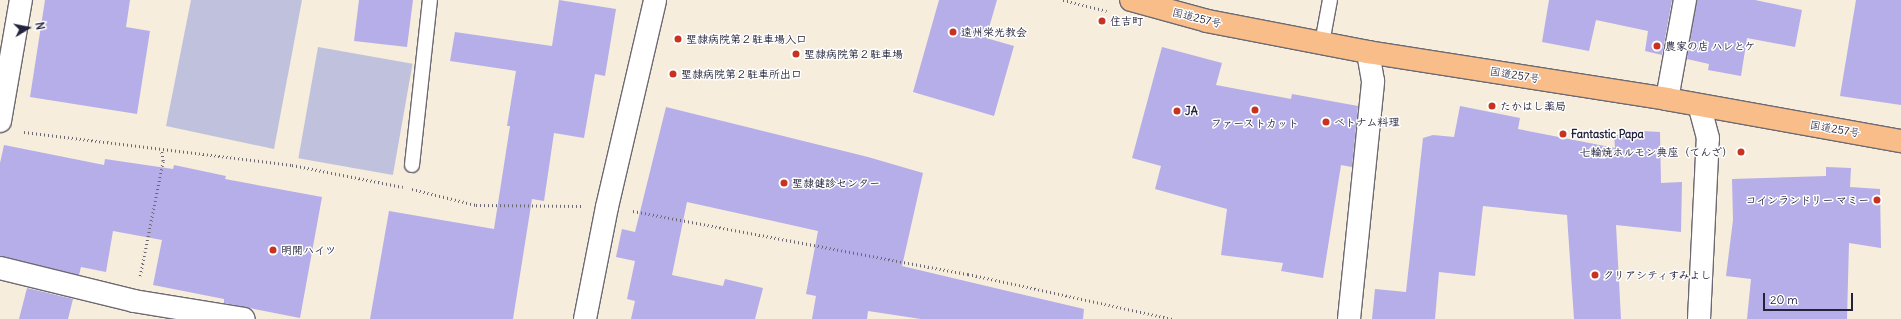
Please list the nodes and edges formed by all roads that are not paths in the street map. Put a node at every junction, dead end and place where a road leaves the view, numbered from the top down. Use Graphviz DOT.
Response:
graph roads {
  1 [pos="21,0"];
  2 [pos="430,0"];
  3 [pos="655,0"];
  4 [pos="1132,0"];
  5 [pos="1330,0"];
  6 [pos="1685,0"];
  7 [pos="1322,43"];
  8 [pos="1368,52"];
  9 [pos="1667,98"];
  10 [pos="1699,105"];
  11 [pos="0,121"];
  12 [pos="1901,141"];
  13 [pos="412,165"];
  14 [pos="0,268"];
  15 [pos="244,319"];
  16 [pos="585,319"];
  17 [pos="1349,319"];
  18 [pos="1698,319"];
  1 -- 11 [label="street"];
  2 -- 13 [label="lane"];
  3 -- 16 [label="street"];
  4 -- 7 [label="highway, 国道257号"];
  5 -- 7 [label="lane"];
  6 -- 9 [label="street"];
  7 -- 8 [label="highway, 国道257号"];
  8 -- 9 [label="highway, 国道257号"];
  8 -- 17 [label="street"];
  9 -- 10 [label="highway, 国道257号"];
  10 -- 12 [label="highway, 国道257号"];
  10 -- 18 [label="street"];
  14 -- 15 [label="street"];
}
